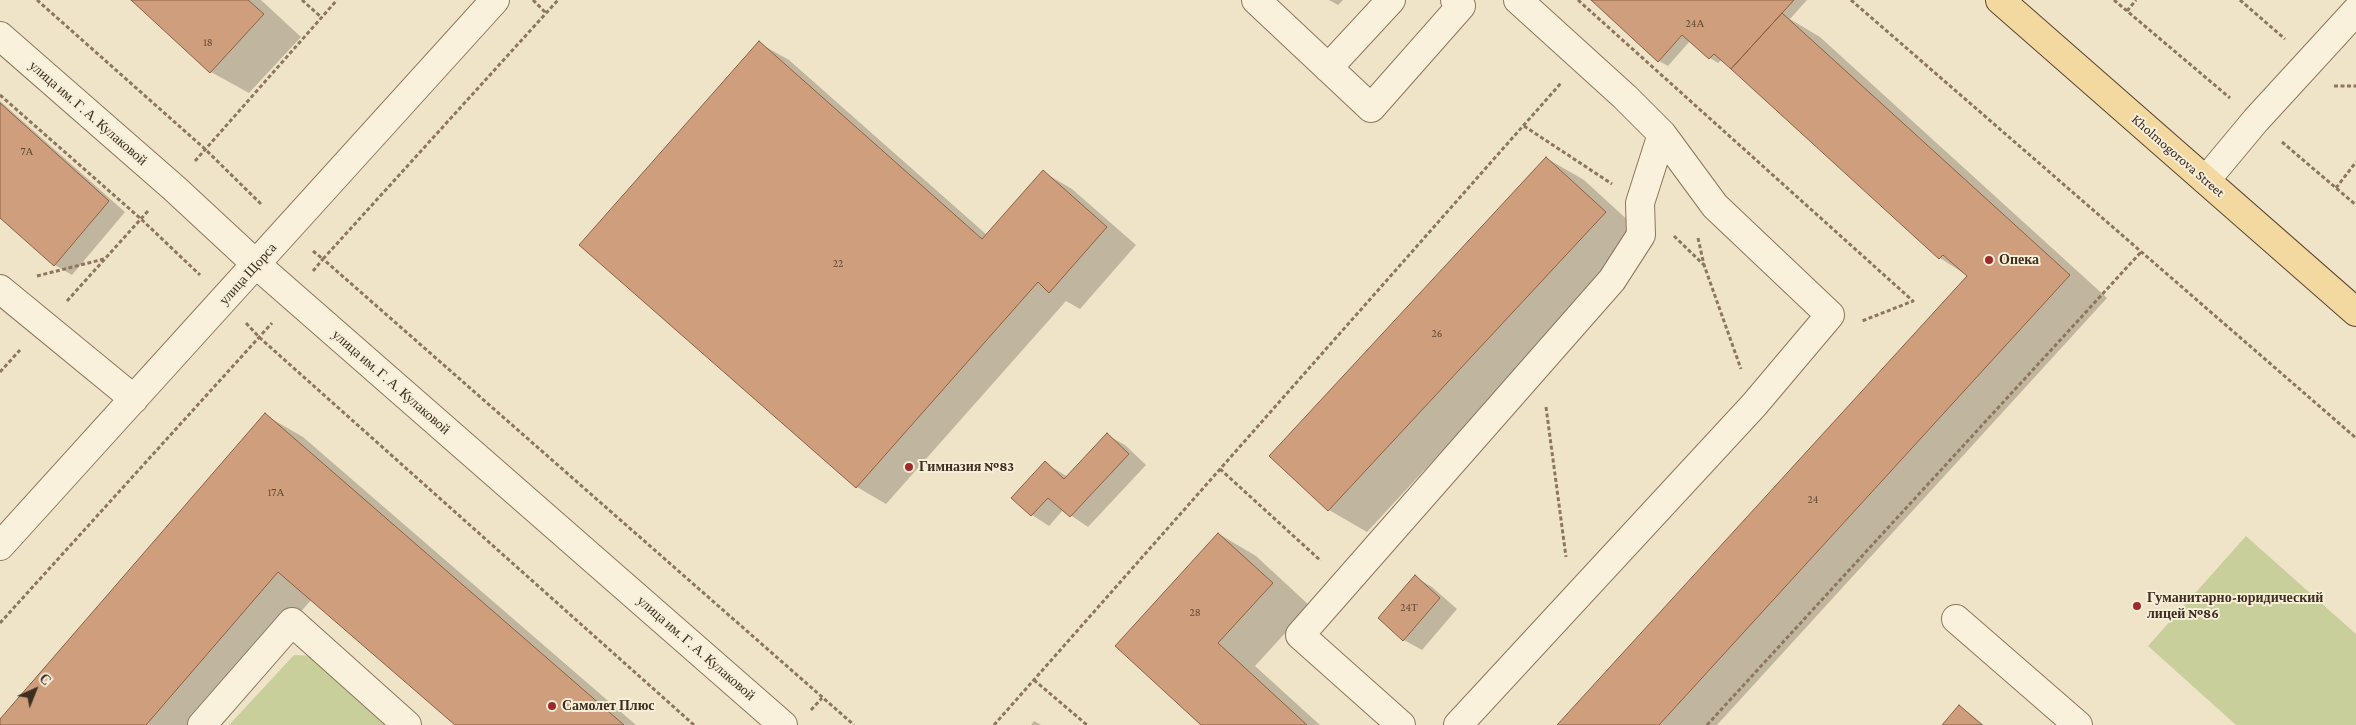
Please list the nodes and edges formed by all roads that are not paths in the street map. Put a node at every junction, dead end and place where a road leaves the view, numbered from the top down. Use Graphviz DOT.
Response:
graph roads {
  1 [pos="495,0"];
  2 [pos="1256,0"];
  3 [pos="1391,0"];
  4 [pos="1518,0"];
  5 [pos="2000,0"];
  6 [pos="1461,2"];
  7 [pos="2356,11"];
  8 [pos="0,36"];
  9 [pos="1328,68"];
  10 [pos="1662,134"];
  11 [pos="2206,180"];
  12 [pos="257,265"];
  13 [pos="0,289"];
  14 [pos="2356,312"];
  15 [pos="134,399"];
  16 [pos="0,546"];
  17 [pos="1956,619"];
  18 [pos="202,725"];
  19 [pos="407,725"];
  20 [pos="783,725"];
  21 [pos="1401,725"];
  22 [pos="1458,725"];
  23 [pos="2078,725"];
  1 -- 12 [label="street, улица Щорса"];
  2 -- 9 [label="street"];
  3 -- 9 [label="street"];
  4 -- 10 [label="street"];
  5 -- 11 [label="main road, Kholmogorova Street"];
  6 -- 9 [label="street"];
  7 -- 11 [label="street"];
  8 -- 12 [label="street, улица им. Г. А. Кулаковой"];
  10 -- 21 [label="street"];
  10 -- 22 [label="street"];
  11 -- 14 [label="main road, Kholmogorova Street"];
  12 -- 15 [label="street, улица Щорса"];
  12 -- 20 [label="street, улица им. Г. А. Кулаковой"];
  13 -- 15 [label="street"];
  15 -- 16 [label="street, улица Щорса"];
  17 -- 23 [label="street"];
  18 -- 19 [label="street"];
}
